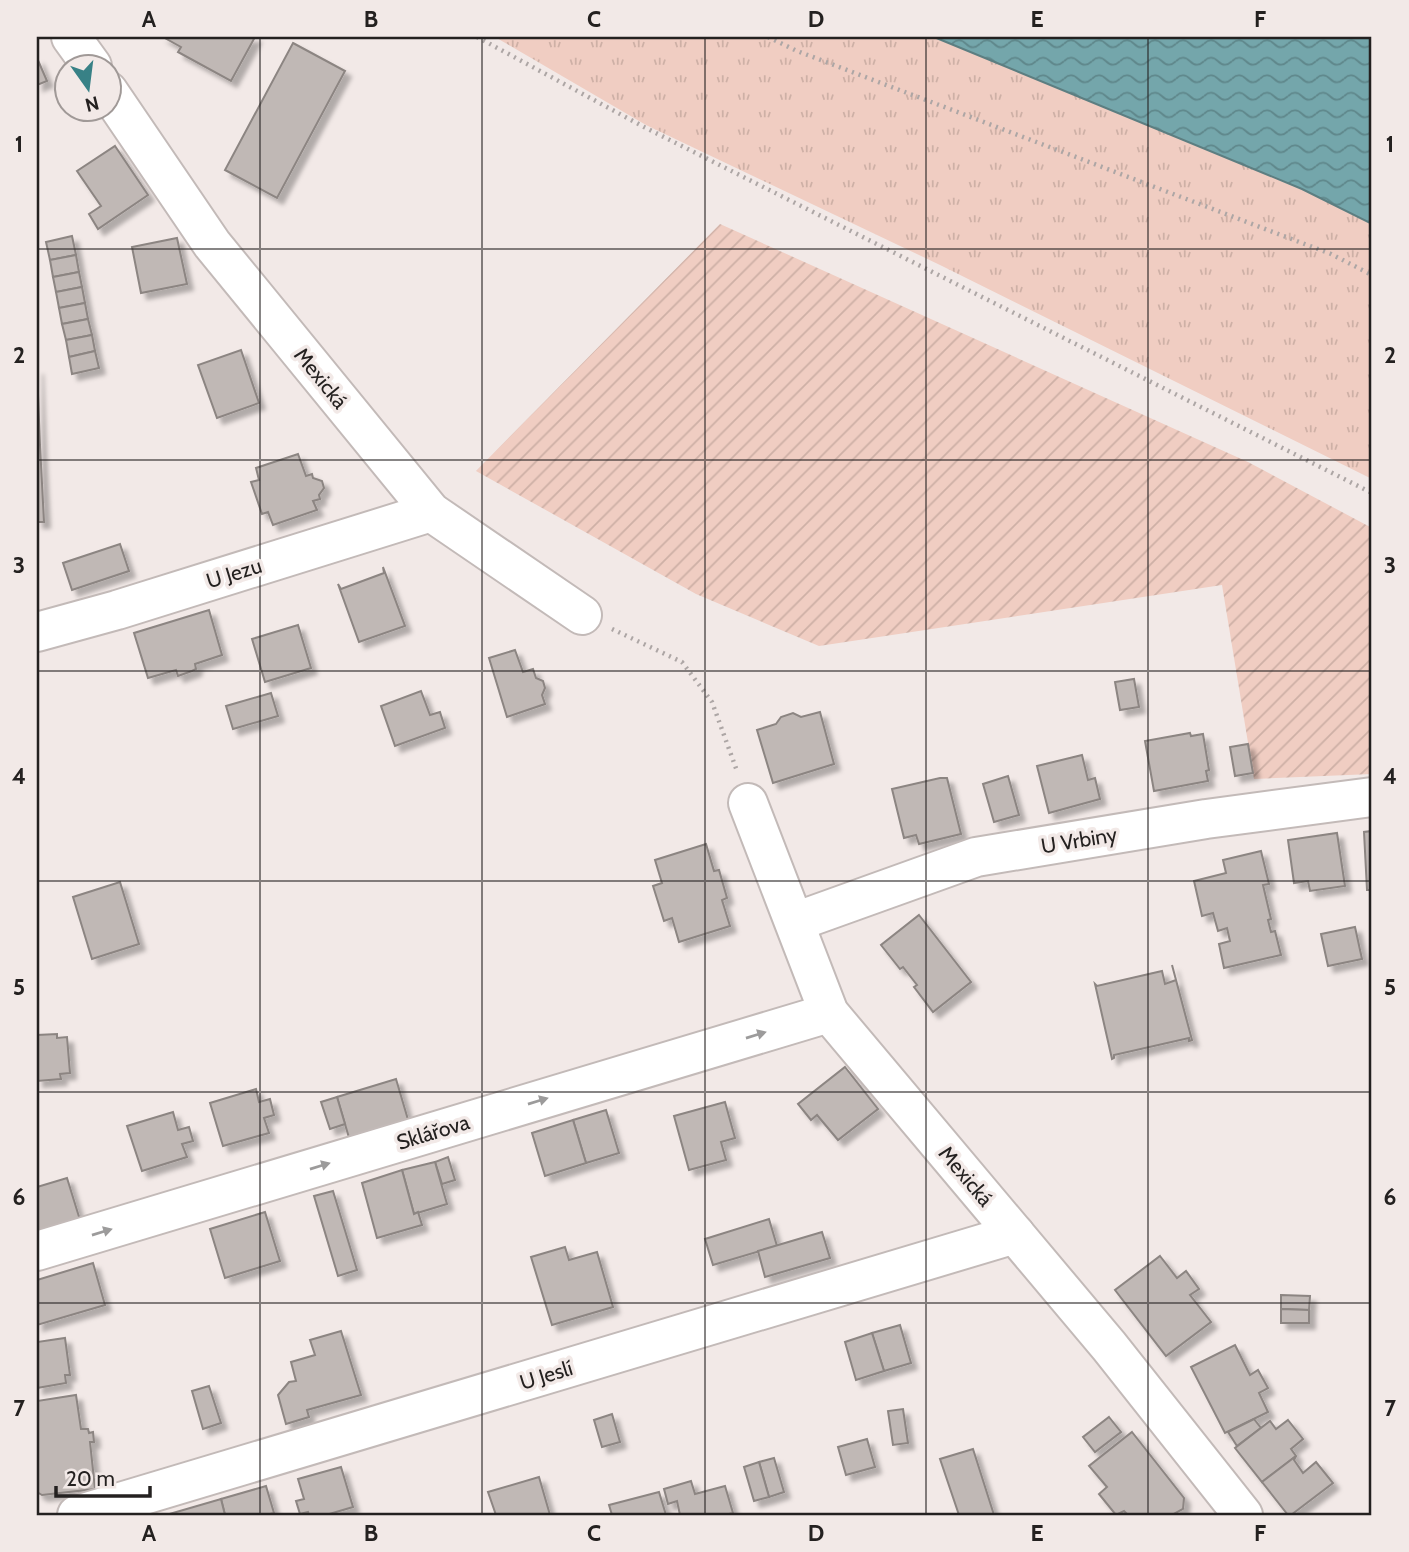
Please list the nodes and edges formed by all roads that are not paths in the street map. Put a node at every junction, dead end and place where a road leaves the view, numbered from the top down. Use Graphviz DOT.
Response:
graph roads {
  1 [pos="71,37"];
  2 [pos="82,52"];
  3 [pos="122,112"];
  4 [pos="430,512"];
  5 [pos="582,615"];
  6 [pos="37,632"];
  7 [pos="1372,797"];
  8 [pos="748,803"];
  9 [pos="795,922"];
  10 [pos="829,1013"];
  11 [pos="1015,1234"];
  12 [pos="37,1251"];
  13 [pos="77,1515"];
  14 [pos="1241,1515"];
  1 -- 2 [label="street"];
  3 -- 4 [label="street, Mexická"];
  4 -- 5 [label="street, Mexická"];
  4 -- 6 [label="street, U Jezu"];
  7 -- 9 [label="street, U Vrbiny"];
  8 -- 9 [label="street, Mexická"];
  9 -- 10 [label="street, Mexická"];
  10 -- 11 [label="street, Mexická"];
  12 -- 10 [label="street, Sklářova, one-way"];
  11 -- 13 [label="street, U Jeslí"];
  11 -- 14 [label="street, Mexická"];
}
